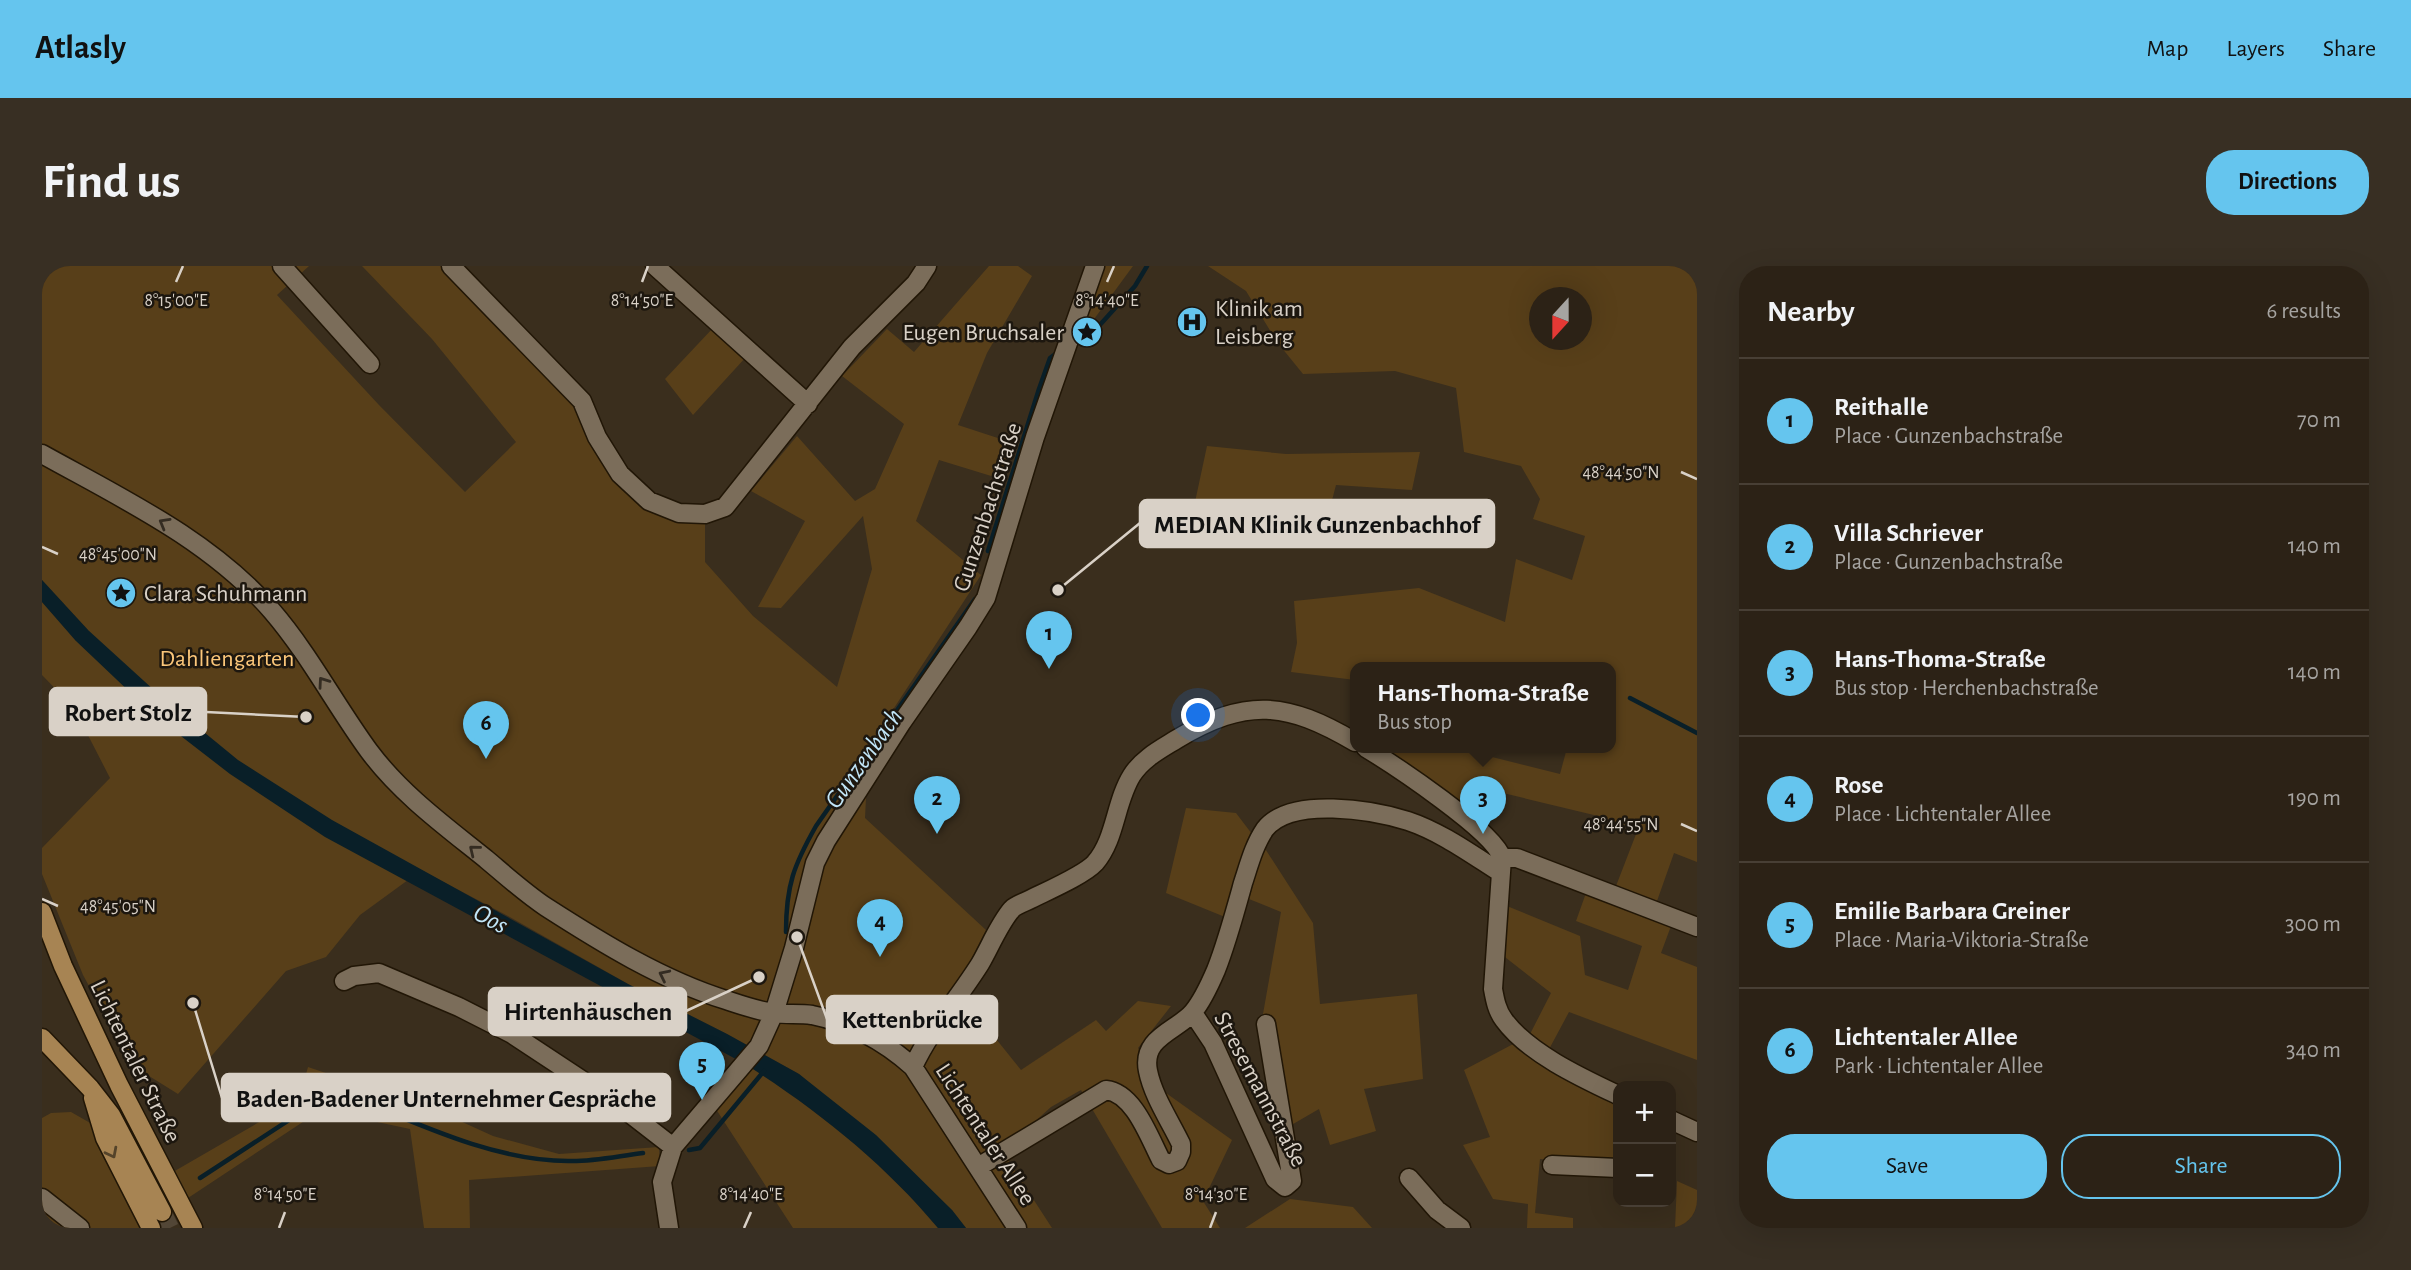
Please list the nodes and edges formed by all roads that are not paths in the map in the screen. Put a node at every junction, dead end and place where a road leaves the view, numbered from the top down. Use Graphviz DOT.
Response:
graph roads {
  1 [pos="282,266"];
  2 [pos="451,266"];
  3 [pos="655,266"];
  4 [pos="927,266"];
  5 [pos="1096,266"];
  6 [pos="370,364"];
  7 [pos="808,404"];
  8 [pos="42,454"];
  9 [pos="1350,738"];
  10 [pos="1374,753"];
  11 [pos="1501,865"];
  12 [pos="42,912"];
  13 [pos="1697,927"];
  14 [pos="344,981"];
  15 [pos="774,1013"];
  16 [pos="1192,1013"];
  17 [pos="1266,1024"];
  18 [pos="42,1038"];
  19 [pos="914,1067"];
  20 [pos="90,1088"];
  21 [pos="1613,1092"];
  22 [pos="1676,1122"];
  23 [pos="1697,1132"];
  24 [pos="673,1146"];
  25 [pos="1552,1165"];
  26 [pos="978,1167"];
  27 [pos="1613,1168"];
  28 [pos="1409,1178"];
  29 [pos="42,1198"];
  30 [pos="162,1212"];
  31 [pos="80,1228"];
  32 [pos="151,1228"];
  33 [pos="193,1228"];
  34 [pos="669,1228"];
  35 [pos="1017,1228"];
  36 [pos="1461,1228"];
  1 -- 6 [label="street"];
  2 -- 7 [label="street"];
  3 -- 7 [label="street"];
  4 -- 7 [label="street"];
  5 -- 15 [label="street, Gunzenbachstraße"];
  15 -- 8 [label="street, Lichtentaler Allee, one-way"];
  9 -- 19 [label="street"];
  10 -- 11 [label="street"];
  11 -- 13 [label="street"];
  11 -- 16 [label="street, Stresemannstraße"];
  11 -- 21 [label="street"];
  12 -- 33 [label="main road, Lichtentaler Straße"];
  14 -- 24 [label="street"];
  15 -- 19 [label="street, Lichtentaler Allee"];
  15 -- 24 [label="street, Gunzenbachstraße"];
  16 -- 17 [label="street, Stresemannstraße"];
  16 -- 26 [label="street, Stresemannstraße"];
  18 -- 20 [label="main road"];
  19 -- 26 [label="street, Lichtentaler Allee"];
  20 -- 30 [label="main road"];
  20 -- 32 [label="main road, one-way"];
  22 -- 23 [label="street"];
  24 -- 34 [label="street"];
  25 -- 27 [label="street"];
  26 -- 35 [label="street, Lichtentaler Allee"];
  28 -- 36 [label="street"];
  29 -- 31 [label="street"];
}
